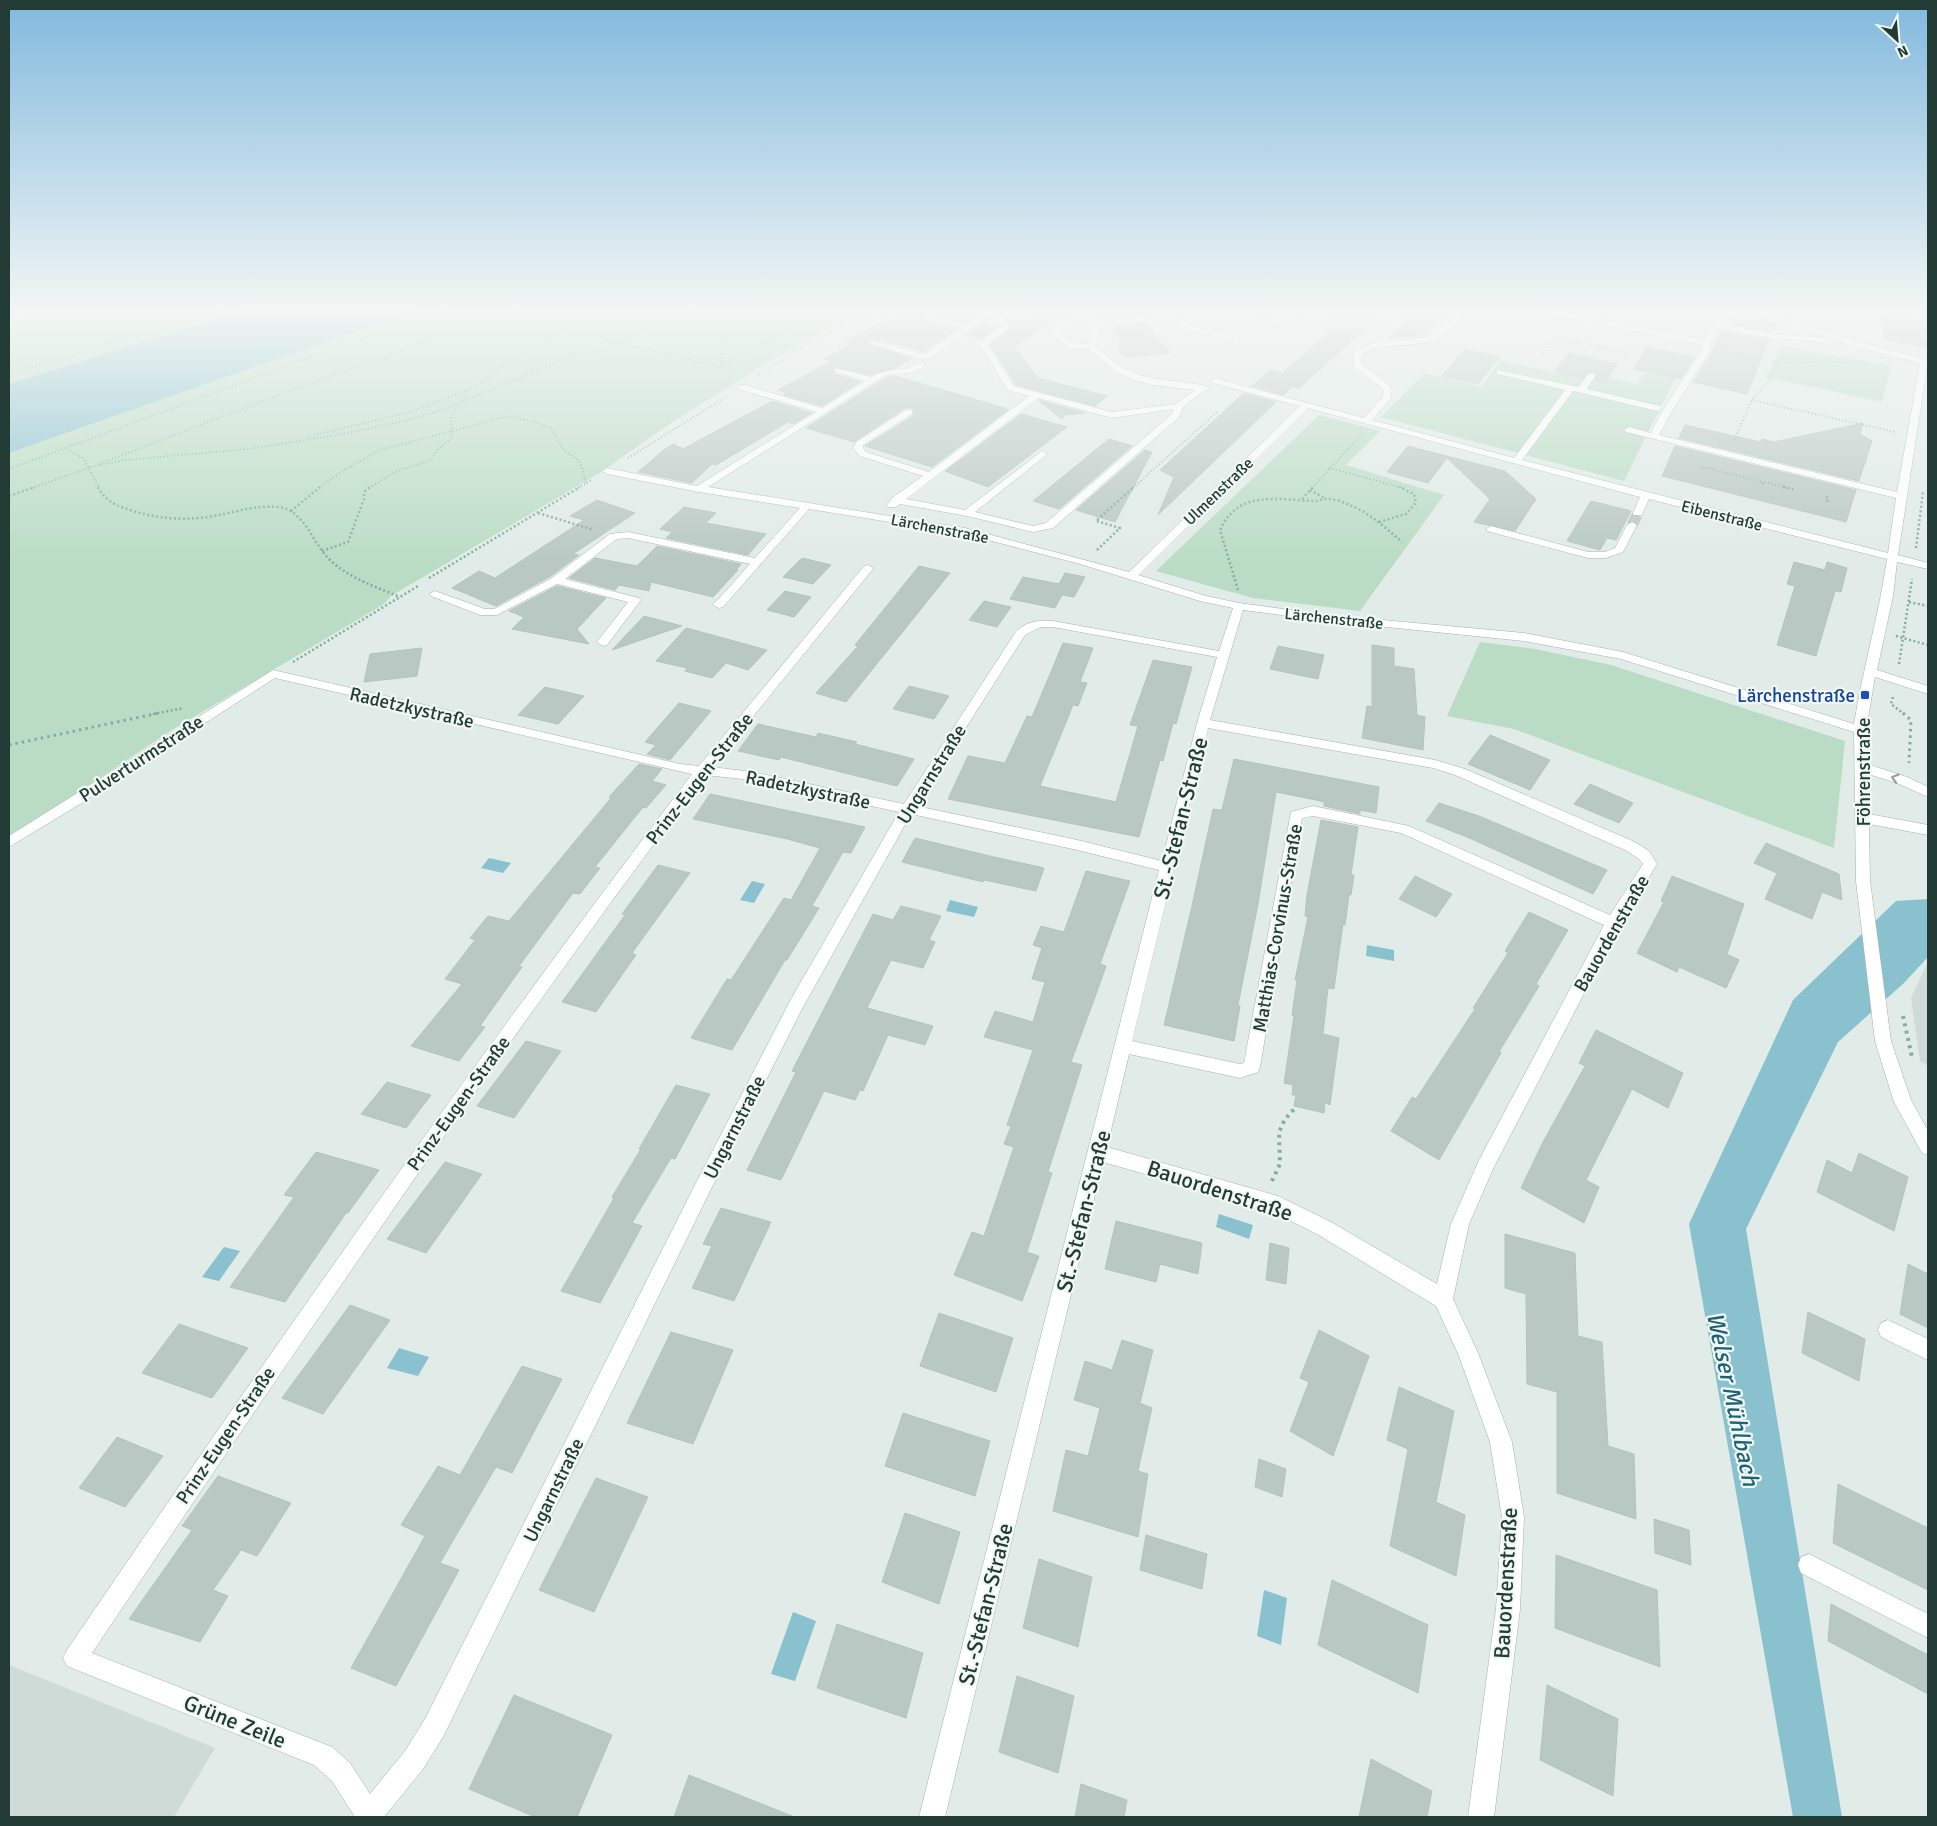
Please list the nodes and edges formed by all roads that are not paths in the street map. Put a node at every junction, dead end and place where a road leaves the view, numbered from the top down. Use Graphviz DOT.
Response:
graph roads {
  1 [pos="766,394"];
  2 [pos="849,394"];
  3 [pos="1033,394"];
  4 [pos="1194,394"];
  5 [pos="1232,394"];
  6 [pos="1256,394"];
  7 [pos="1387,394"];
  8 [pos="1565,394"];
  9 [pos="1595,394"];
  10 [pos="1677,394"];
  11 [pos="1918,394"];
  12 [pos="1036,395"];
  13 [pos="1179,406"];
  14 [pos="1656,408"];
  15 [pos="1302,409"];
  16 [pos="822,411"];
  17 [pos="909,412"];
  18 [pos="1369,423"];
  19 [pos="1629,430"];
  20 [pos="1654,436"];
  21 [pos="1042,454"];
  22 [pos="1516,462"];
  23 [pos="607,471"];
  24 [pos="929,475"];
  25 [pos="699,489"];
  26 [pos="1646,496"];
  27 [pos="1901,496"];
  28 [pos="896,500"];
  29 [pos="808,506"];
  30 [pos="967,513"];
  31 [pos="1638,513"];
  32 [pos="881,517"];
  33 [pos="1632,525"];
  34 [pos="1490,529"];
  35 [pos="1893,557"];
  36 [pos="758,562"];
  37 [pos="1928,566"];
  38 [pos="868,568"];
  39 [pos="1131,576"];
  40 [pos="556,580"];
  41 [pos="435,594"];
  42 [pos="719,605"];
  43 [pos="1238,606"];
  44 [pos="603,642"];
  45 [pos="1224,655"];
  46 [pos="1870,672"];
  47 [pos="273,674"];
  48 [pos="1928,690"];
  49 [pos="1203,723"];
  50 [pos="1860,730"];
  51 [pos="1861,768"];
  52 [pos="702,771"];
  53 [pos="1928,792"];
  54 [pos="907,810"];
  55 [pos="1862,818"];
  56 [pos="1928,830"];
  57 [pos="9,842"];
  58 [pos="1168,867"];
  59 [pos="1613,923"];
  60 [pos="1124,1046"];
  61 [pos="1928,1147"];
  62 [pos="1097,1152"];
  63 [pos="1443,1299"];
  64 [pos="1888,1330"];
  65 [pos="1928,1350"];
  66 [pos="1809,1566"];
  67 [pos="1928,1626"];
  68 [pos="75,1658"];
  69 [pos="369,1817"];
  70 [pos="932,1817"];
  71 [pos="1481,1817"];
  1 -- 16 [label="street"];
  2 -- 16 [label="street"];
  3 -- 12 [label="street"];
  4 -- 13 [label="street, Lärchenstraße"];
  5 -- 15 [label="street, Eibenstraße"];
  6 -- 15 [label="street, Eibenstraße"];
  7 -- 18 [label="street"];
  8 -- 22 [label="street"];
  9 -- 14 [label="street"];
  10 -- 20 [label="street"];
  11 -- 27 [label="street, Föhrenstraße"];
  12 -- 13 [label="street"];
  12 -- 24 [label="street"];
  13 -- 30 [label="street, Lärchenstraße"];
  15 -- 18 [label="street, Eibenstraße"];
  15 -- 39 [label="street, Ulmenstraße"];
  16 -- 25 [label="street"];
  17 -- 24 [label="street"];
  18 -- 22 [label="street, Eibenstraße"];
  19 -- 20 [label="street"];
  20 -- 27 [label="street"];
  21 -- 30 [label="street, Lärchenstraße"];
  22 -- 26 [label="street, Eibenstraße"];
  23 -- 25 [label="street, Lärchenstraße"];
  24 -- 28 [label="street"];
  25 -- 29 [label="street, Lärchenstraße"];
  26 -- 31 [label="street"];
  26 -- 35 [label="street, Eibenstraße"];
  27 -- 35 [label="street, Föhrenstraße"];
  28 -- 30 [label="street, Lärchenstraße"];
  28 -- 32 [label="street"];
  29 -- 32 [label="street, Lärchenstraße"];
  29 -- 36 [label="street"];
  32 -- 39 [label="street, Lärchenstraße"];
  33 -- 34 [label="street"];
  35 -- 37 [label="street, Eibenstraße"];
  35 -- 46 [label="street, Föhrenstraße"];
  36 -- 40 [label="street"];
  36 -- 42 [label="street"];
  38 -- 52 [label="street, Prinz-Eugen-Straße"];
  39 -- 43 [label="street, Lärchenstraße"];
  40 -- 41 [label="street"];
  40 -- 44 [label="street"];
  43 -- 45 [label="street, St.-Stefan-Straße"];
  43 -- 50 [label="street, Lärchenstraße"];
  45 -- 49 [label="street, St.-Stefan-Straße"];
  45 -- 54 [label="street, Ungarnstraße"];
  46 -- 48 [label="street"];
  46 -- 50 [label="street, Föhrenstraße"];
  47 -- 52 [label="street, Radetzkystraße"];
  47 -- 57 [label="street, Pulverturmstraße"];
  49 -- 58 [label="street, St.-Stefan-Straße"];
  49 -- 59 [label="street, Bauordenstraße"];
  50 -- 51 [label="street, Föhrenstraße"];
  53 -- 51 [label="street, one-way"];
  51 -- 55 [label="street, Föhrenstraße"];
  52 -- 54 [label="street, Radetzkystraße"];
  52 -- 68 [label="street, Prinz-Eugen-Straße"];
  54 -- 58 [label="street, Radetzkystraße"];
  54 -- 69 [label="street, Ungarnstraße"];
  55 -- 56 [label="street"];
  55 -- 61 [label="street, Föhrenstraße"];
  58 -- 60 [label="street, St.-Stefan-Straße"];
  59 -- 60 [label="street, Matthias-Corvinus-Straße"];
  59 -- 63 [label="street, Bauordenstraße"];
  60 -- 62 [label="street, St.-Stefan-Straße"];
  62 -- 63 [label="street, Bauordenstraße"];
  62 -- 70 [label="street, St.-Stefan-Straße"];
  63 -- 71 [label="street, Bauordenstraße"];
  64 -- 65 [label="street"];
  66 -- 67 [label="street"];
  68 -- 69 [label="street, Grüne Zeile"];
}
